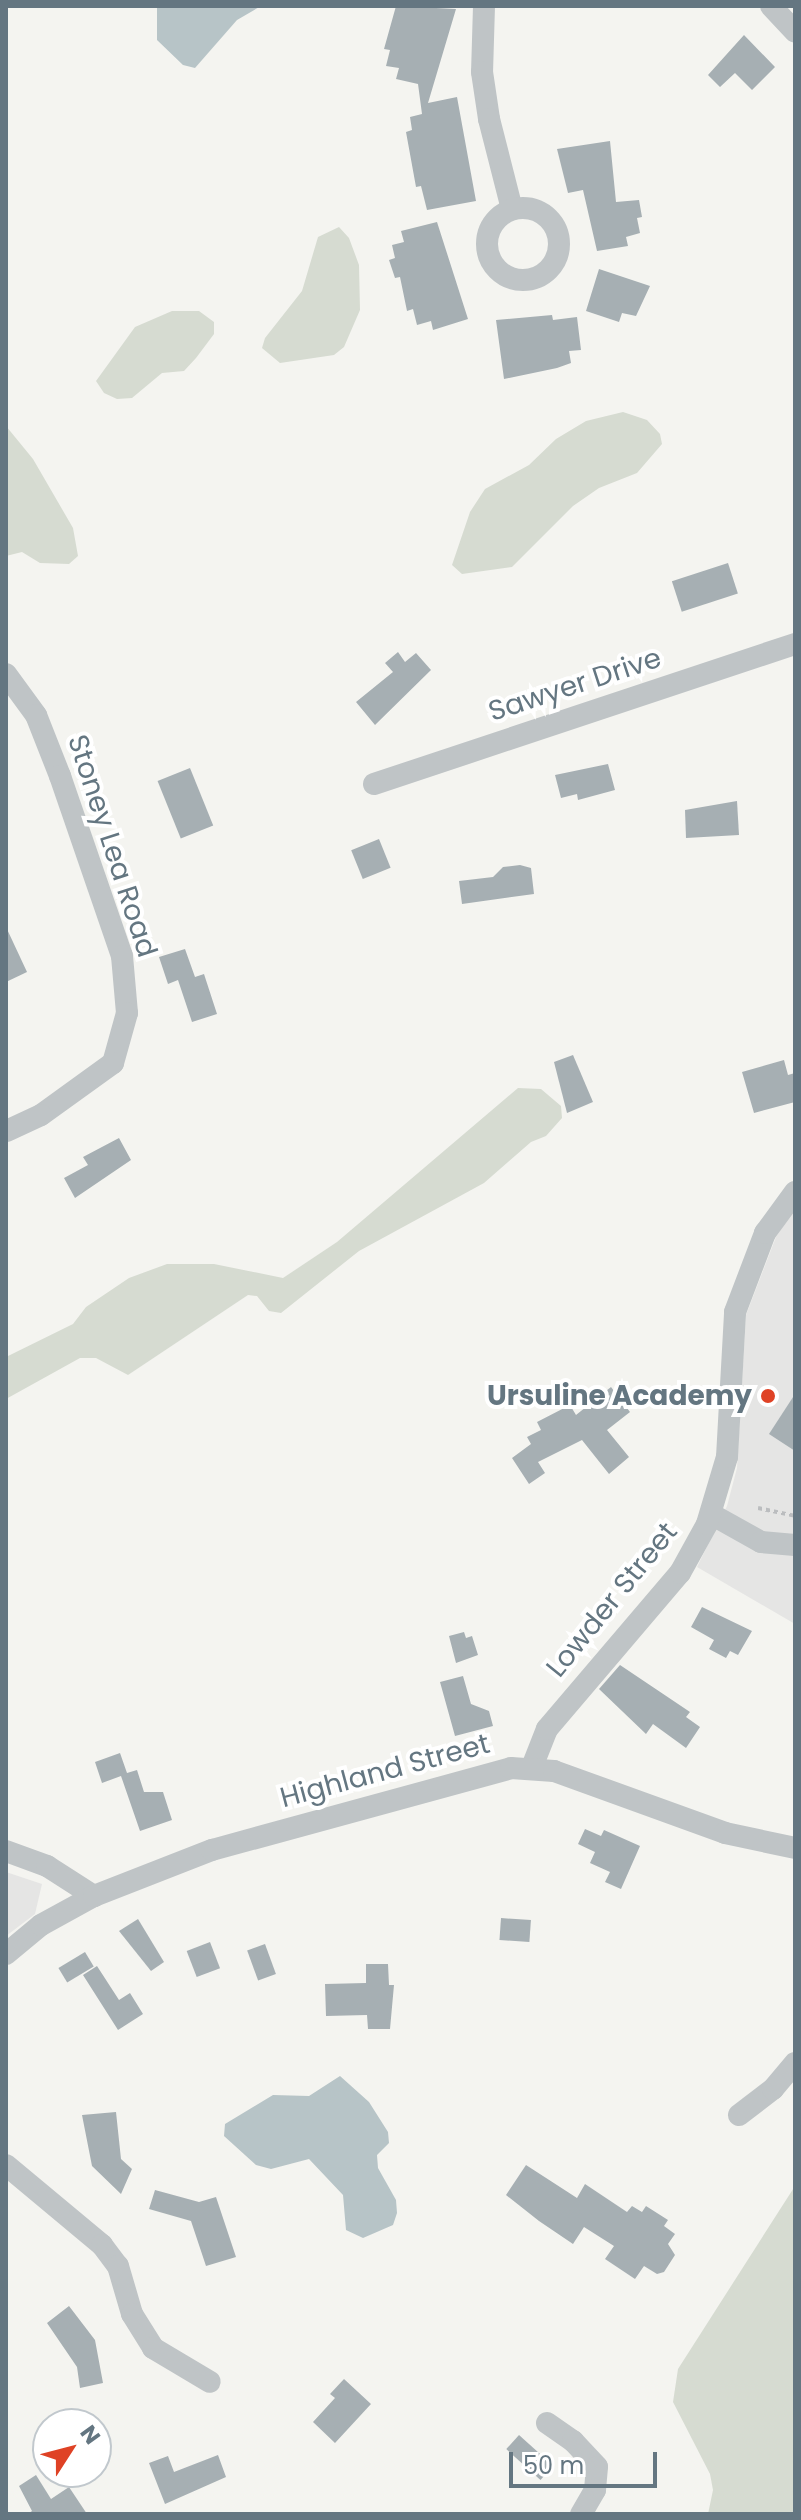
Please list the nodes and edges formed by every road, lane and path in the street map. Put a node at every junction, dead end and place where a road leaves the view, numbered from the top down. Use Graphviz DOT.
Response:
graph roads {
  1 [pos="484,6"];
  2 [pos="771,6"];
  3 [pos="795,32"];
  4 [pos="512,209"];
  5 [pos="795,644"];
  6 [pos="6,674"];
  7 [pos="374,784"];
  8 [pos="6,1131"];
  9 [pos="795,1192"];
  10 [pos="758,1508"];
  11 [pos="711,1514"];
  12 [pos="795,1516"];
  13 [pos="795,1545"];
  14 [pos="532,1767"];
  15 [pos="795,1848"];
  16 [pos="6,1851"];
  17 [pos="94,1896"];
  18 [pos="6,1954"];
  19 [pos="795,2063"];
  20 [pos="739,2115"];
  21 [pos="6,2165"];
  22 [pos="210,2382"];
  23 [pos="547,2423"];
  24 [pos="581,2514"];
  1 -- 4 [label="street"];
  2 -- 3 [label="street"];
  5 -- 7 [label="street, Sawyer Drive"];
  6 -- 8 [label="street, Stoney Lea Road"];
  9 -- 11 [label="street, Lowder Street"];
  10 -- 12 [label="path"];
  11 -- 13 [label="street"];
  11 -- 14 [label="street, Lowder Street"];
  14 -- 15 [label="street, Highland Street"];
  14 -- 17 [label="street, Highland Street"];
  16 -- 17 [label="street"];
  17 -- 18 [label="street, Highland Street"];
  19 -- 20 [label="street"];
  21 -- 22 [label="street"];
  23 -- 24 [label="street"];
}
